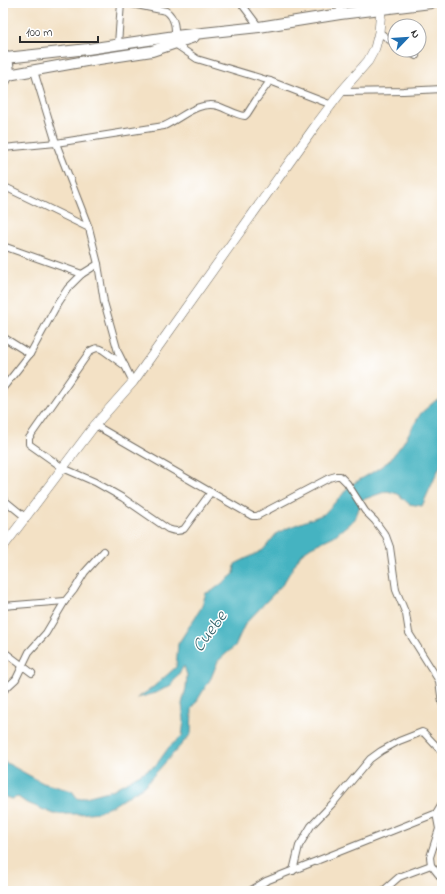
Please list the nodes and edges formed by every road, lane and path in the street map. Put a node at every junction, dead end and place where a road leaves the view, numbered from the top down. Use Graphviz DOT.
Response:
graph roads {
  1 [pos="121,3"];
  2 [pos="127,3"];
  3 [pos="241,3"];
  4 [pos="340,3"];
  5 [pos="432,3"];
  6 [pos="404,5"];
  7 [pos="366,7"];
  8 [pos="381,10"];
  9 [pos="340,14"];
  10 [pos="259,27"];
  11 [pos="379,32"];
  12 [pos="387,38"];
  13 [pos="175,40"];
  14 [pos="118,44"];
  15 [pos="5,56"];
  16 [pos="34,71"];
  17 [pos="6,79"];
  18 [pos="270,81"];
  19 [pos="442,89"];
  20 [pos="341,92"];
  21 [pos="332,105"];
  22 [pos="56,143"];
  23 [pos="3,148"];
  24 [pos="3,186"];
  25 [pos="89,228"];
  26 [pos="3,246"];
  27 [pos="98,264"];
  28 [pos="82,274"];
  29 [pos="3,337"];
  30 [pos="30,354"];
  31 [pos="125,366"];
  32 [pos="133,382"];
  33 [pos="3,388"];
  34 [pos="95,425"];
  35 [pos="63,468"];
  36 [pos="211,492"];
  37 [pos="3,498"];
  38 [pos="26,517"];
  39 [pos="3,547"];
  40 [pos="104,551"];
  41 [pos="65,601"];
  42 [pos="3,606"];
  43 [pos="3,651"];
  44 [pos="22,665"];
  45 [pos="32,673"];
  46 [pos="3,691"];
  47 [pos="442,703"];
  48 [pos="441,750"];
  49 [pos="442,803"];
  50 [pos="439,812"];
  51 [pos="431,865"];
  52 [pos="294,870"];
  53 [pos="442,879"];
  54 [pos="250,891"];
  55 [pos="383,891"];
  1 -- 14 [label="street"];
  2 -- 13 [label="street"];
  3 -- 10 [label="street"];
  4 -- 9 [label="street"];
  5 -- 6 [label="main road"];
  6 -- 8 [label="main road"];
  7 -- 8 [label="main road"];
  7 -- 9 [label="main road"];
  8 -- 11 [label="main road"];
  9 -- 10 [label="main road"];
  10 -- 13 [label="main road"];
  11 -- 12 [label="street"];
  11 -- 20 [label="main road"];
  13 -- 14 [label="main road"];
  13 -- 16 [label="main road"];
  13 -- 18 [label="street"];
  14 -- 15 [label="main road"];
  15 -- 17 [label="main road"];
  16 -- 17 [label="main road"];
  16 -- 22 [label="street"];
  18 -- 21 [label="street"];
  18 -- 22 [label="street"];
  19 -- 20 [label="street"];
  20 -- 21 [label="main road"];
  21 -- 32 [label="main road"];
  22 -- 23 [label="street"];
  22 -- 25 [label="street"];
  24 -- 25 [label="street"];
  25 -- 27 [label="street"];
  26 -- 28 [label="street"];
  27 -- 28 [label="street"];
  27 -- 31 [label="street"];
  28 -- 30 [label="street"];
  29 -- 30 [label="street"];
  30 -- 33 [label="street"];
  31 -- 32 [label="street"];
  31 -- 35 [label="street"];
  32 -- 34 [label="main road"];
  34 -- 35 [label="main road"];
  34 -- 36 [label="street"];
  35 -- 36 [label="street"];
  35 -- 38 [label="main road"];
  36 -- 47 [label="street"];
  37 -- 38 [label="street"];
  38 -- 39 [label="main road"];
  40 -- 41 [label="street"];
  41 -- 42 [label="street"];
  41 -- 44 [label="street"];
  43 -- 44 [label="street"];
  44 -- 45 [label="street"];
  44 -- 46 [label="street"];
  48 -- 52 [label="street"];
  49 -- 50 [label="street"];
  50 -- 51 [label="street"];
  50 -- 52 [label="street"];
  51 -- 53 [label="street"];
  51 -- 55 [label="street"];
  52 -- 54 [label="street"];
}
